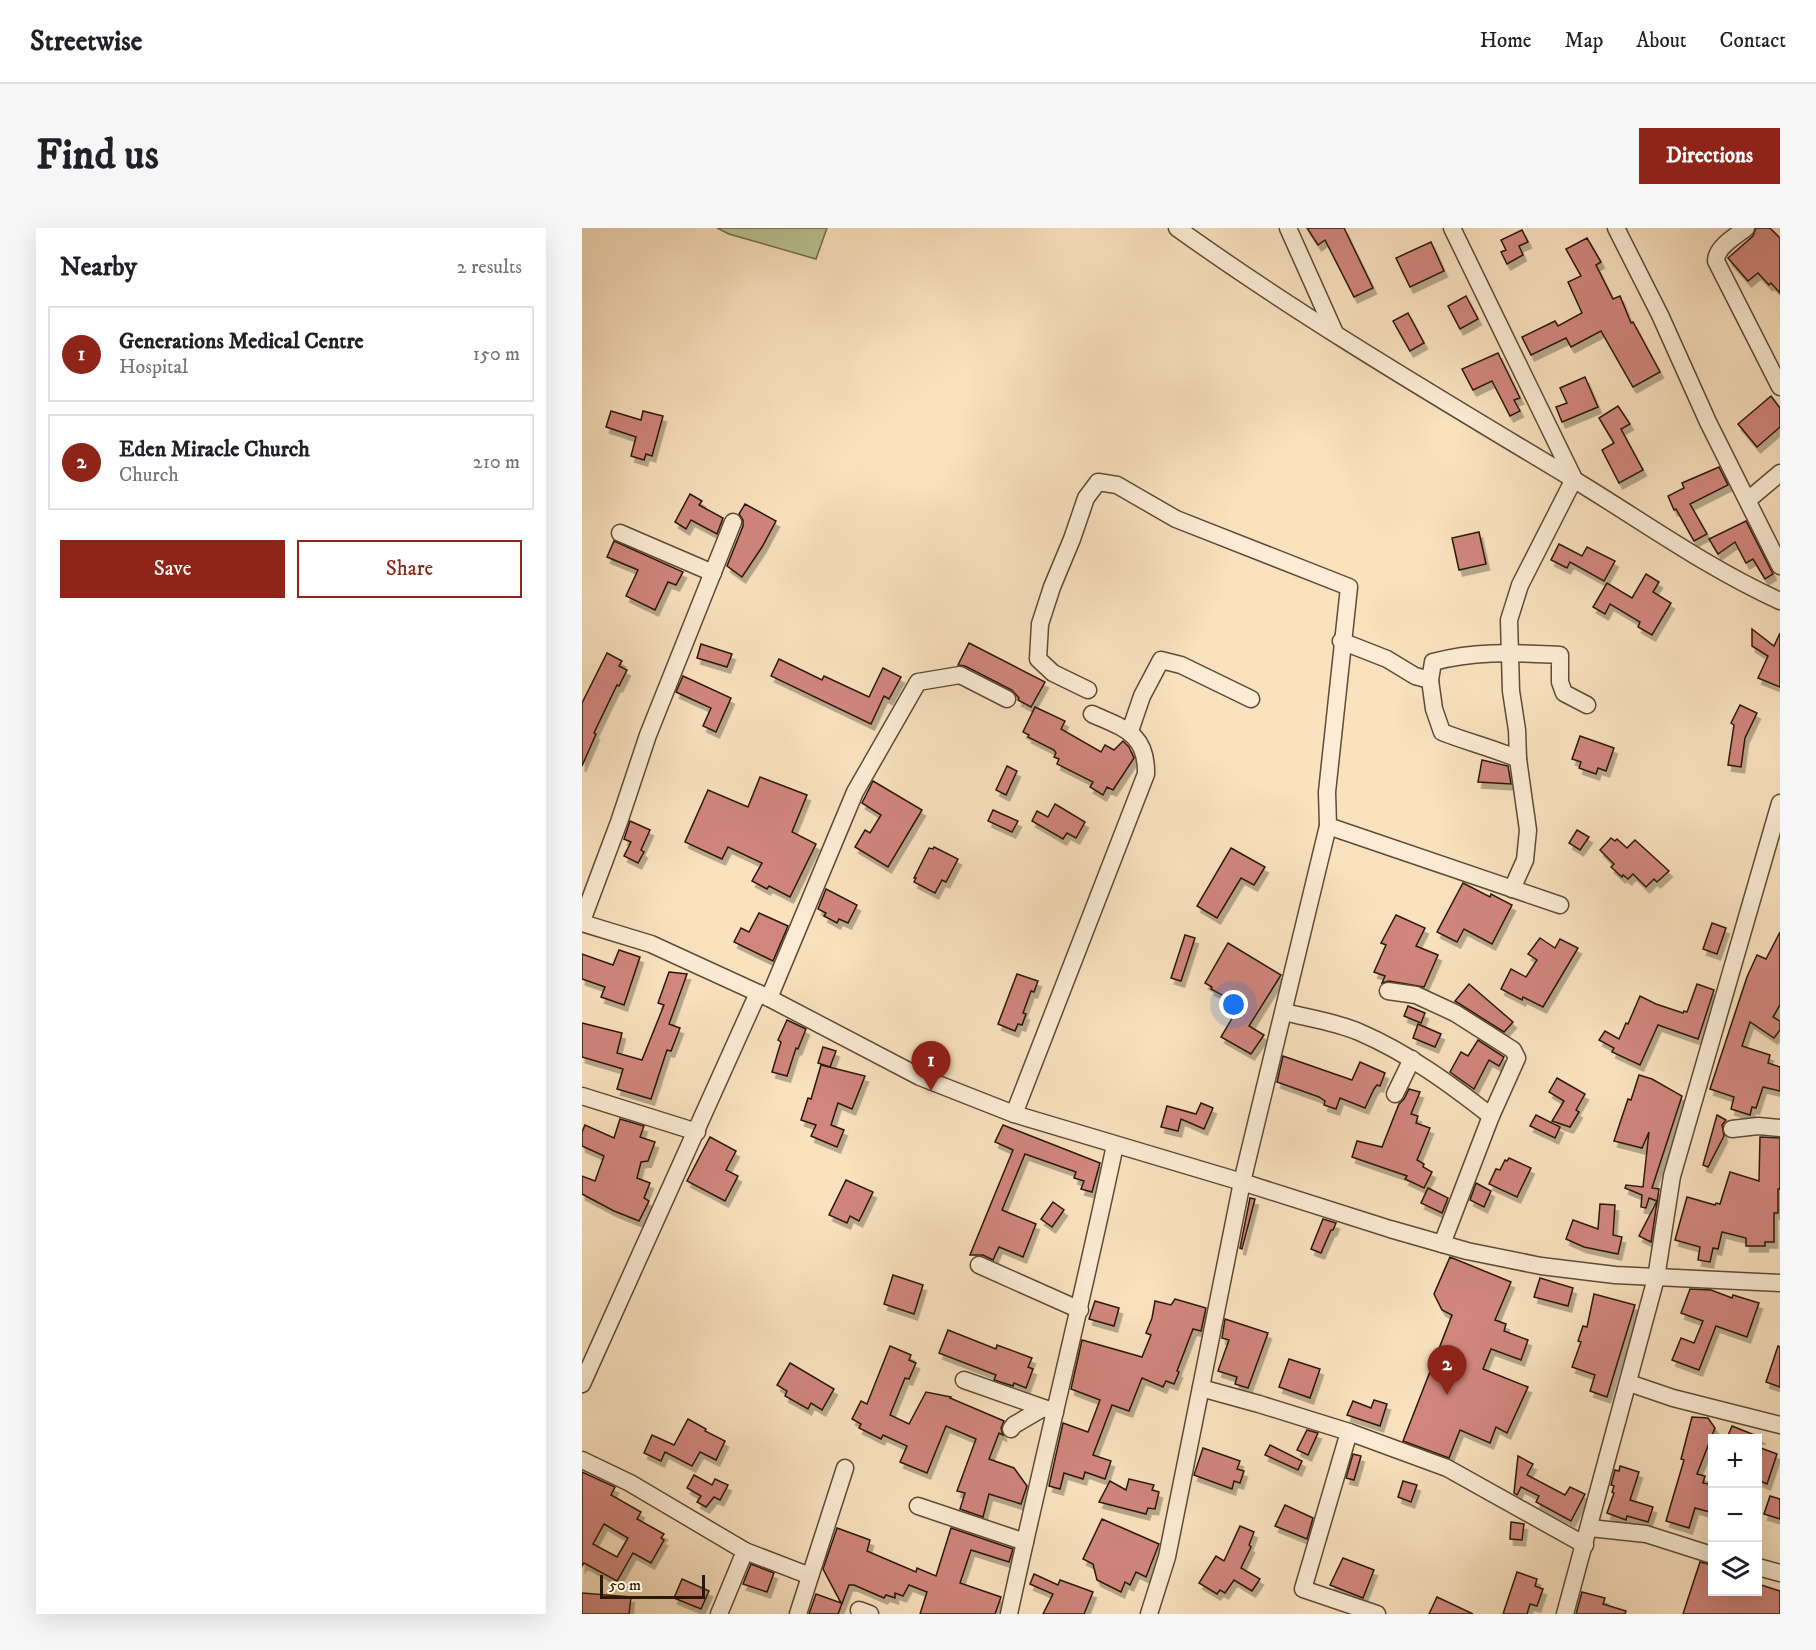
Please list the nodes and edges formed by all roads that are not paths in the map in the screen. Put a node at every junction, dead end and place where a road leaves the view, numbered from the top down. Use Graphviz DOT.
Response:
graph roads {
  1 [pos="1177,228"];
  2 [pos="1288,228"];
  3 [pos="1452,228"];
  4 [pos="1616,228"];
  5 [pos="1746,228"];
  6 [pos="1335,333"];
  7 [pos="1780,387"];
  8 [pos="1780,473"];
  9 [pos="1574,479"];
  10 [pos="1748,500"];
  11 [pos="733,522"];
  12 [pos="620,533"];
  13 [pos="1780,566"];
  14 [pos="713,573"];
  15 [pos="1780,602"];
  16 [pos="1343,642"];
  17 [pos="1510,653"];
  18 [pos="1430,680"];
  19 [pos="1088,690"];
  20 [pos="1007,699"];
  21 [pos="1251,699"];
  22 [pos="1587,705"];
  23 [pos="1092,714"];
  24 [pos="1130,731"];
  25 [pos="1518,759"];
  26 [pos="1780,803"];
  27 [pos="1328,826"];
  28 [pos="1512,889"];
  29 [pos="1560,905"];
  30 [pos="582,922"];
  31 [pos="1388,991"];
  32 [pos="764,996"];
  33 [pos="1284,1012"];
  34 [pos="1412,1059"];
  35 [pos="1395,1094"];
  36 [pos="582,1096"];
  37 [pos="1014,1114"];
  38 [pos="1491,1116"];
  39 [pos="1780,1128"];
  40 [pos="1732,1129"];
  41 [pos="697,1132"];
  42 [pos="1115,1144"];
  43 [pos="1242,1182"];
  44 [pos="1442,1244"];
  45 [pos="979,1265"];
  46 [pos="1656,1278"];
  47 [pos="1780,1283"];
  48 [pos="1080,1310"];
  49 [pos="964,1380"];
  50 [pos="1629,1383"];
  51 [pos="582,1384"];
  52 [pos="1201,1388"];
  53 [pos="1049,1410"];
  54 [pos="1780,1425"];
  55 [pos="1011,1429"];
  56 [pos="1349,1432"];
  57 [pos="582,1460"];
  58 [pos="845,1468"];
  59 [pos="918,1506"];
  60 [pos="1590,1528"];
  61 [pos="1025,1542"];
  62 [pos="1585,1545"];
  63 [pos="745,1551"];
  64 [pos="1708,1553"];
  65 [pos="1762,1568"];
  66 [pos="1780,1573"];
  67 [pos="810,1576"];
  68 [pos="719,1614"];
  69 [pos="798,1614"];
  70 [pos="1009,1614"];
  71 [pos="1149,1614"];
  72 [pos="1377,1614"];
  73 [pos="1565,1614"];
  1 -- 6 [label="street"];
  2 -- 6 [label="street"];
  3 -- 9 [label="street"];
  4 -- 10 [label="street"];
  5 -- 7 [label="street"];
  6 -- 9 [label="street"];
  8 -- 10 [label="street"];
  9 -- 15 [label="street"];
  9 -- 17 [label="street"];
  10 -- 13 [label="street"];
  11 -- 14 [label="street"];
  12 -- 14 [label="street"];
  14 -- 30 [label="street"];
  16 -- 18 [label="street"];
  16 -- 19 [label="street"];
  16 -- 27 [label="street"];
  17 -- 18 [label="street"];
  17 -- 22 [label="street"];
  17 -- 25 [label="street"];
  18 -- 25 [label="street"];
  20 -- 32 [label="street"];
  21 -- 24 [label="street"];
  23 -- 24 [label="street"];
  24 -- 37 [label="street"];
  25 -- 28 [label="street"];
  26 -- 46 [label="street"];
  27 -- 28 [label="street"];
  27 -- 33 [label="street"];
  28 -- 29 [label="street"];
  30 -- 32 [label="street"];
  31 -- 38 [label="street"];
  32 -- 37 [label="street"];
  32 -- 41 [label="street"];
  33 -- 34 [label="street"];
  33 -- 43 [label="street"];
  34 -- 35 [label="street"];
  34 -- 38 [label="street"];
  36 -- 41 [label="street"];
  37 -- 42 [label="street"];
  38 -- 44 [label="street"];
  39 -- 40 [label="street"];
  41 -- 51 [label="street"];
  42 -- 43 [label="street"];
  42 -- 48 [label="street"];
  43 -- 44 [label="street"];
  43 -- 52 [label="street"];
  44 -- 46 [label="street"];
  45 -- 48 [label="street"];
  46 -- 47 [label="street"];
  46 -- 50 [label="street"];
  48 -- 53 [label="street"];
  49 -- 53 [label="street"];
  50 -- 54 [label="street"];
  50 -- 60 [label="street"];
  52 -- 56 [label="street"];
  52 -- 71 [label="street"];
  53 -- 55 [label="street"];
  53 -- 61 [label="street"];
  56 -- 62 [label="street"];
  56 -- 72 [label="street"];
  57 -- 63 [label="street"];
  58 -- 67 [label="street"];
  59 -- 61 [label="street"];
  60 -- 62 [label="street"];
  60 -- 64 [label="street"];
  61 -- 70 [label="street"];
  62 -- 73 [label="street"];
  63 -- 67 [label="street"];
  63 -- 68 [label="street"];
  65 -- 66 [label="street"];
  67 -- 69 [label="street"];
}
